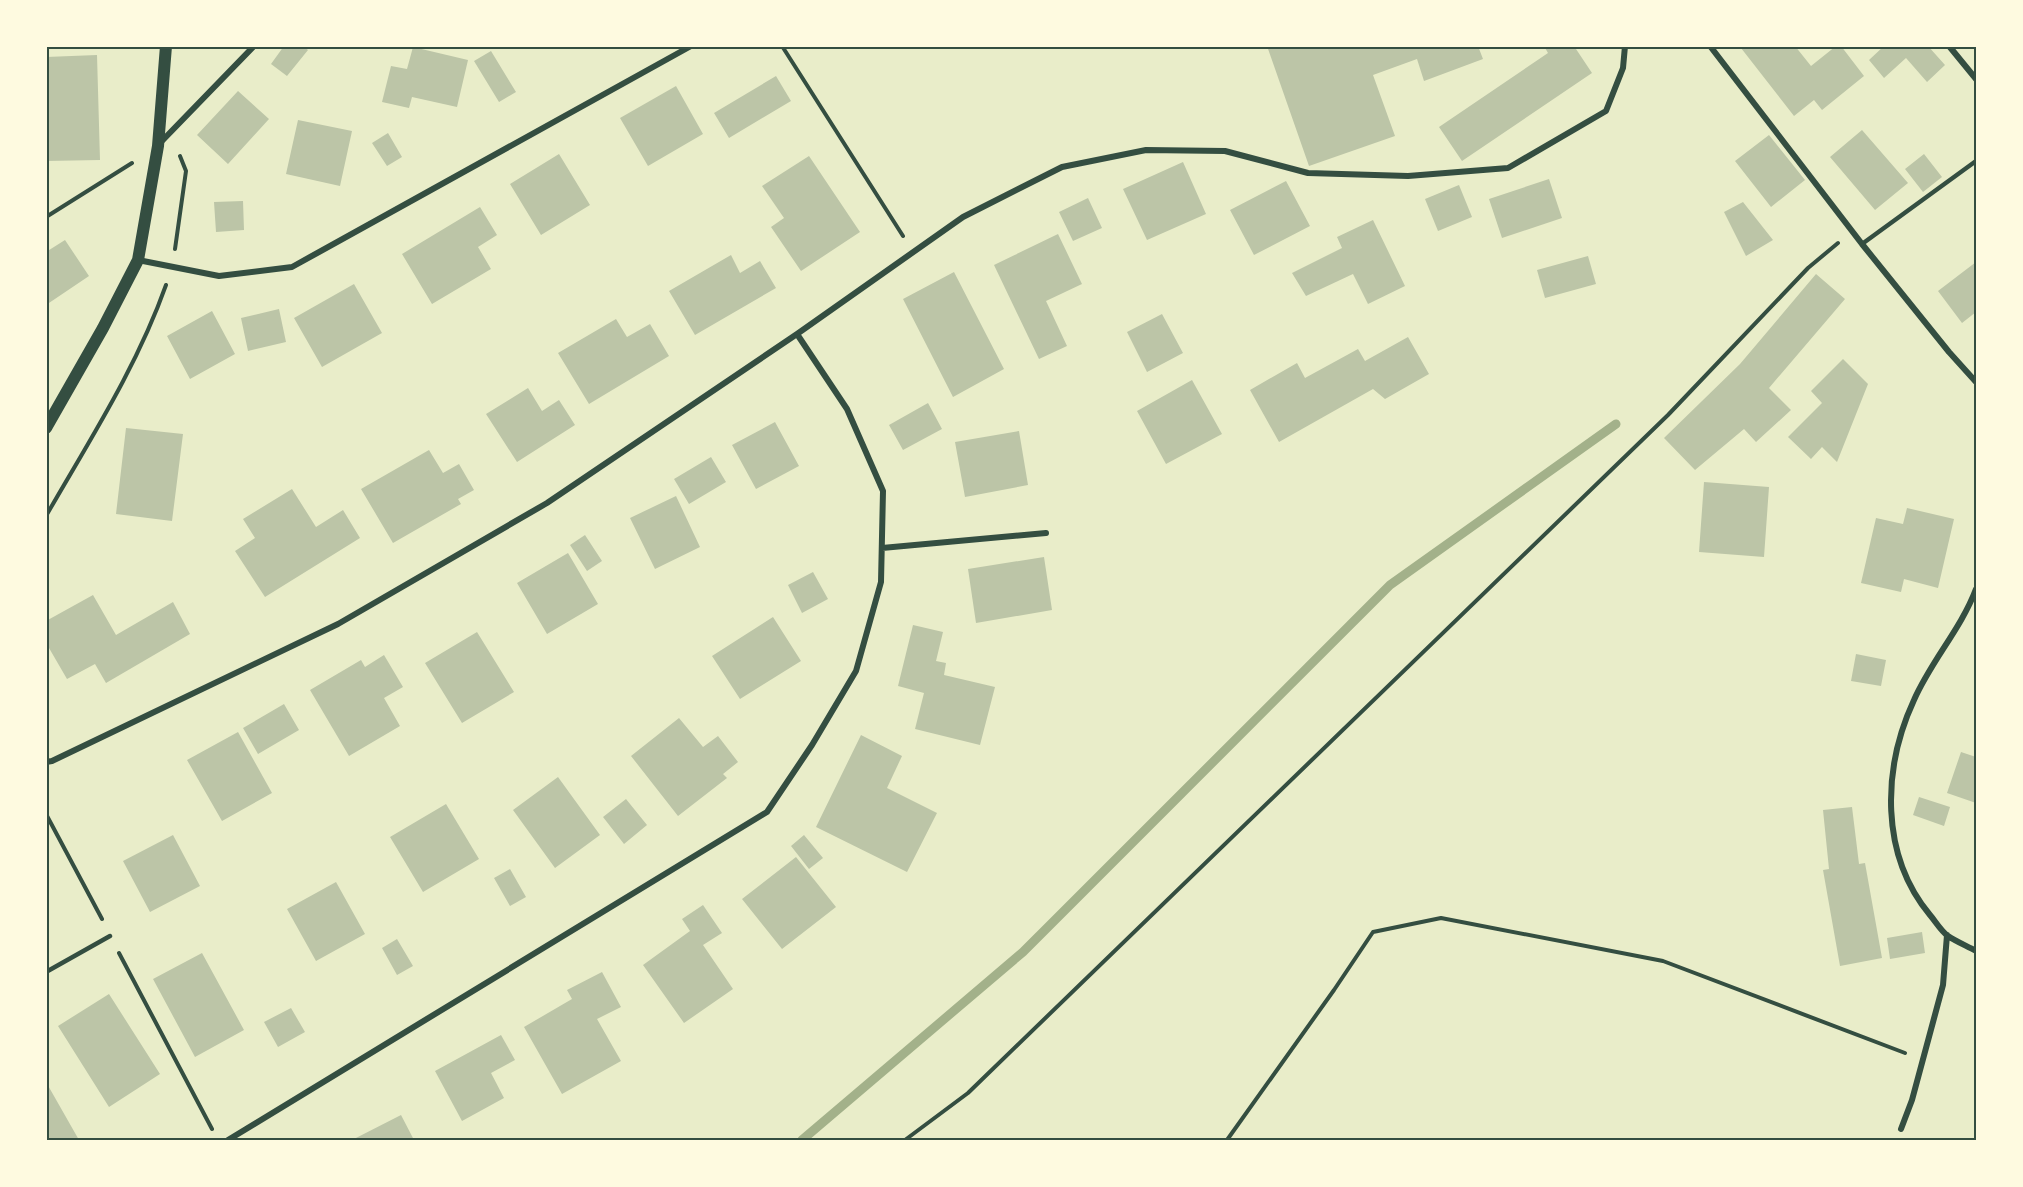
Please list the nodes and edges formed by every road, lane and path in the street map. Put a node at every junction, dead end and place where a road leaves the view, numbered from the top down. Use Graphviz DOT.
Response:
graph roads {
  1 [pos="166,46"];
  2 [pos="254,46"];
  3 [pos="691,46"];
  4 [pos="782,46"];
  5 [pos="1625,46"];
  6 [pos="1710,46"];
  7 [pos="1949,46"];
  8 [pos="1977,79"];
  9 [pos="171,131"];
  10 [pos="158,146"];
  11 [pos="1977,161"];
  12 [pos="46,218"];
  13 [pos="1852,231"];
  14 [pos="1862,244"];
  15 [pos="914,252"];
  16 [pos="138,260"];
  17 [pos="173,267"];
  18 [pos="797,334"];
  19 [pos="1977,382"];
  20 [pos="46,428"];
  21 [pos="46,516"];
  22 [pos="1046,533"];
  23 [pos="882,548"];
  24 [pos="1977,589"];
  25 [pos="46,762"];
  26 [pos="46,814"];
  27 [pos="1947,935"];
  28 [pos="110,936"];
  29 [pos="1977,951"];
  30 [pos="46,972"];
  31 [pos="1922,1060"];
  32 [pos="1901,1129"];
  33 [pos="213,1130"];
  34 [pos="228,1140"];
  35 [pos="905,1140"];
  36 [pos="1227,1140"];
  1 -- 10 [label="main road"];
  2 -- 9 [label="street"];
  3 -- 17 [label="street"];
  4 -- 15 [label="path"];
  5 -- 15 [label="street"];
  6 -- 13 [label="street"];
  7 -- 8 [label="street"];
  9 -- 10 [label="street"];
  9 -- 17 [label="path"];
  10 -- 12 [label="path"];
  10 -- 16 [label="main road"];
  11 -- 14 [label="lane"];
  13 -- 14 [label="street"];
  13 -- 35 [label="path"];
  14 -- 19 [label="street"];
  15 -- 18 [label="street"];
  16 -- 17 [label="street"];
  16 -- 20 [label="main road"];
  17 -- 21 [label="path"];
  18 -- 23 [label="street"];
  18 -- 25 [label="street"];
  22 -- 23 [label="street"];
  23 -- 34 [label="street"];
  24 -- 27 [label="street"];
  26 -- 28 [label="path"];
  27 -- 29 [label="street"];
  27 -- 31 [label="street"];
  28 -- 30 [label="lane"];
  28 -- 33 [label="path"];
  31 -- 32 [label="street"];
  31 -- 36 [label="path"];
}
